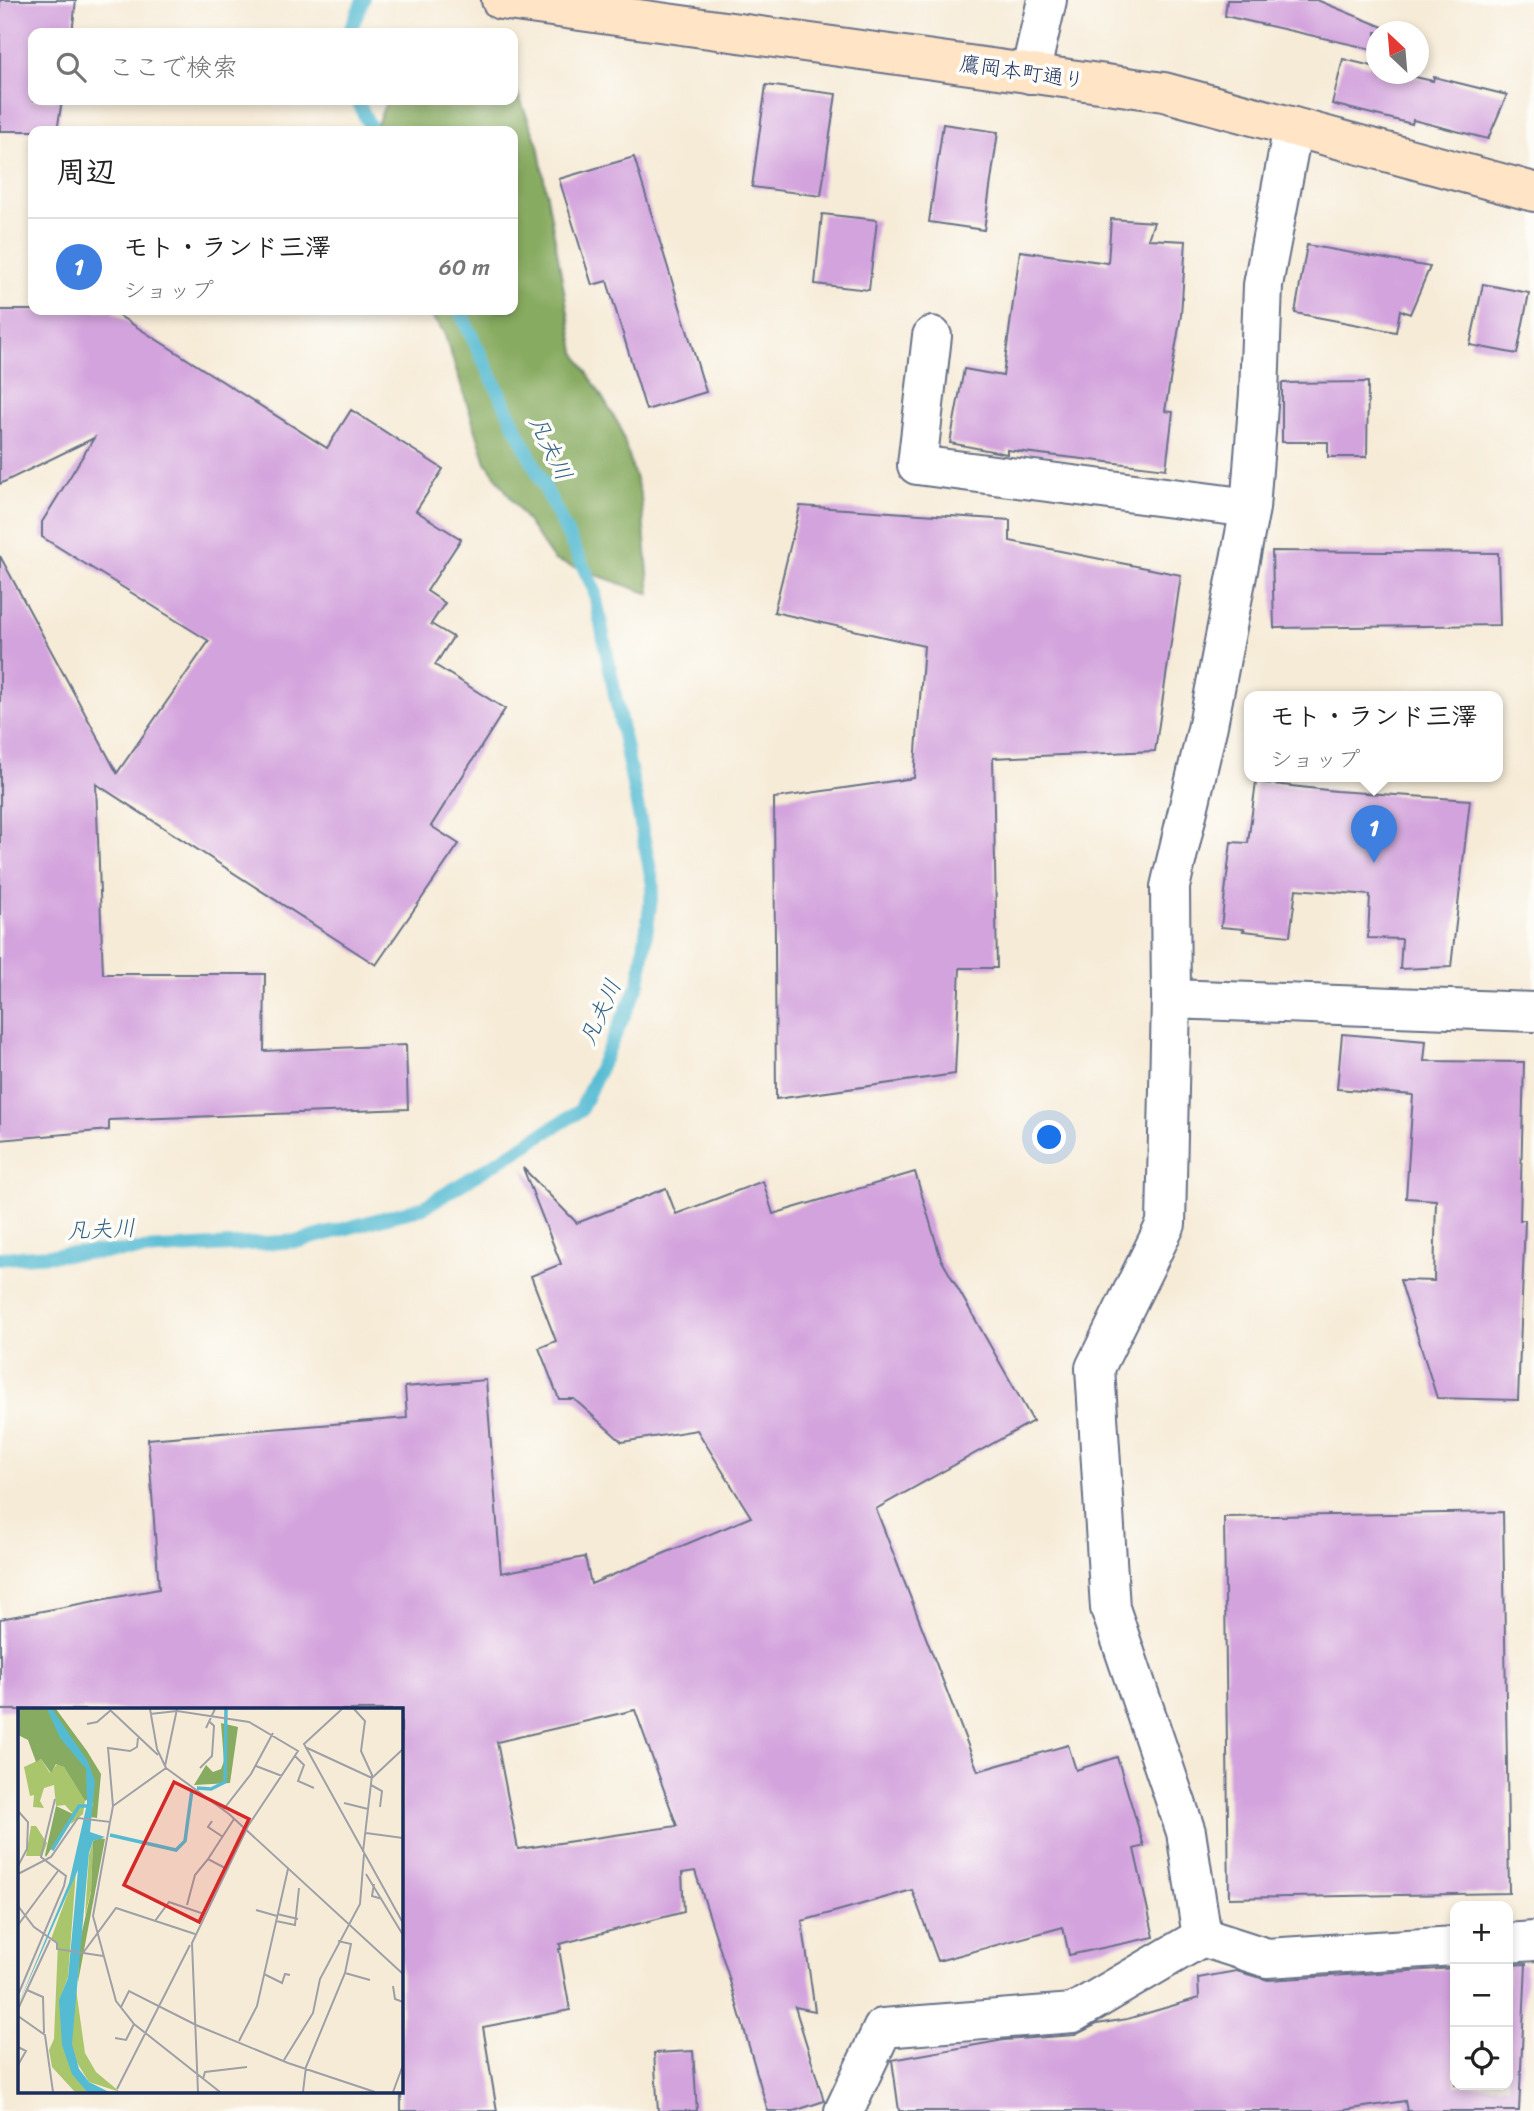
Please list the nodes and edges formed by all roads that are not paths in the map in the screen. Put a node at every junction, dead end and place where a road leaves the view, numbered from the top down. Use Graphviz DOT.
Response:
graph roads {
  1 [pos="501,0"];
  2 [pos="1047,0"];
  3 [pos="1030,74"];
  4 [pos="1293,127"];
  5 [pos="1534,192"];
  6 [pos="932,336"];
  7 [pos="1250,508"];
  8 [pos="1171,999"];
  9 [pos="1534,1012"];
  10 [pos="1202,1937"];
  11 [pos="1534,1941"];
  12 [pos="1513,1942"];
  13 [pos="1450,1946"];
  14 [pos="844,2111"];
  1 -- 3 [label="street, 鷹岡本町通り"];
  2 -- 3 [label="street"];
  3 -- 4 [label="street, 鷹岡本町通り"];
  4 -- 5 [label="street, 鷹岡本町通り"];
  4 -- 7 [label="street"];
  6 -- 7 [label="street"];
  7 -- 8 [label="street"];
  8 -- 9 [label="street"];
  8 -- 10 [label="street"];
  10 -- 13 [label="street"];
  10 -- 14 [label="street"];
  11 -- 12 [label="street"];
}
